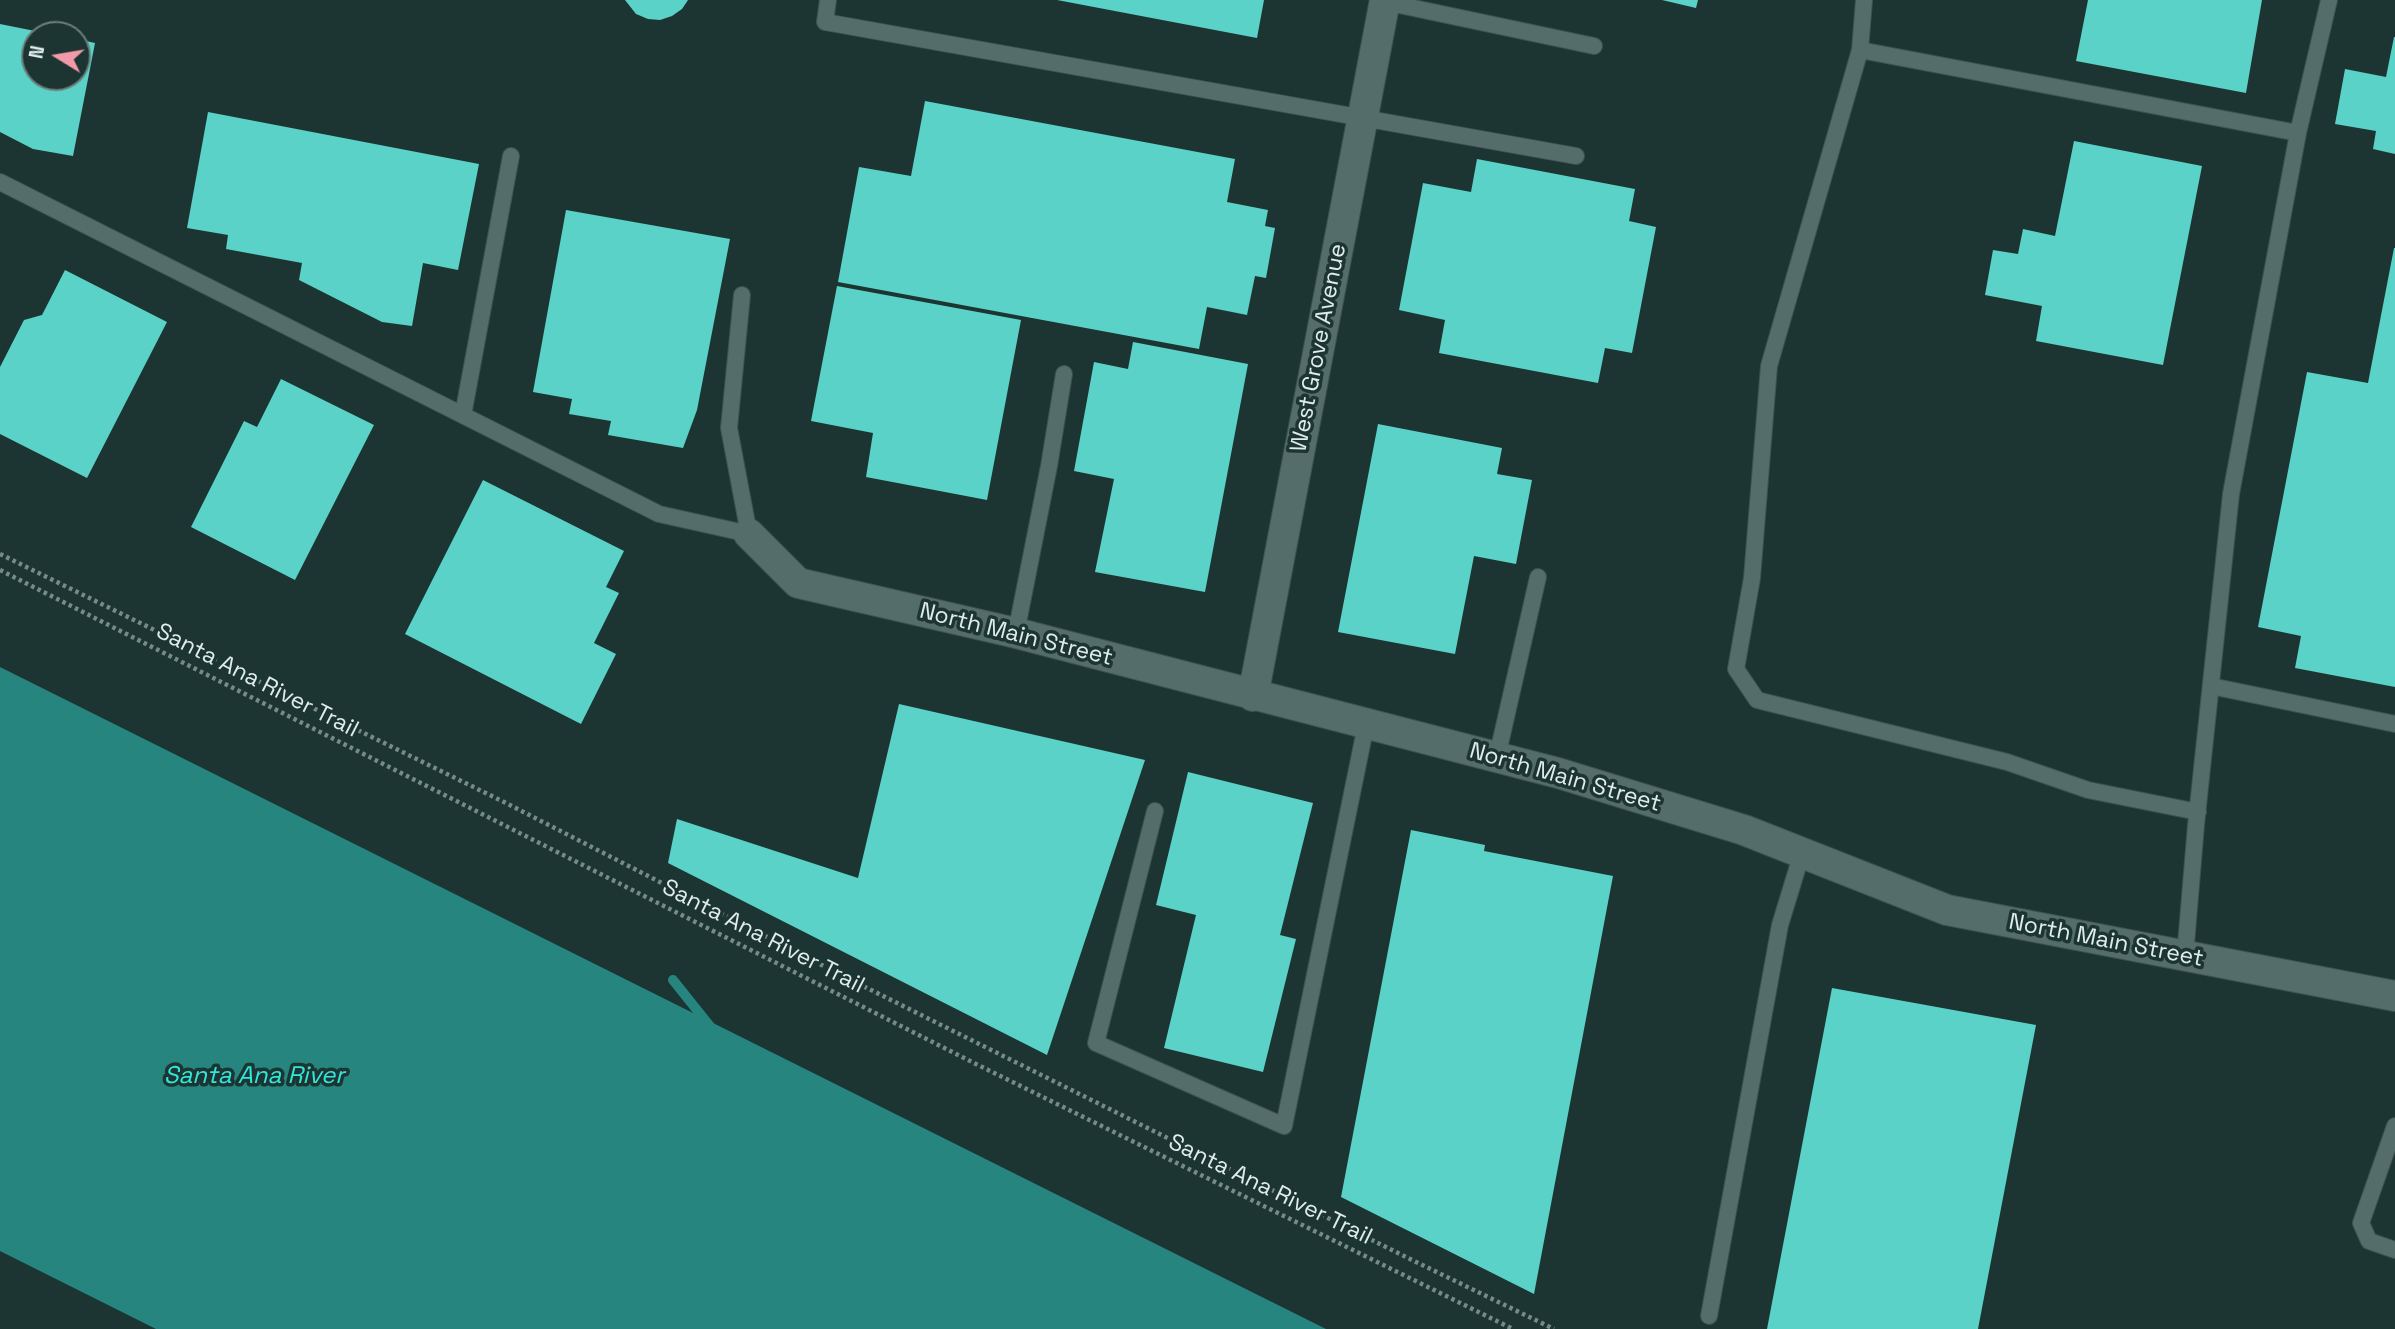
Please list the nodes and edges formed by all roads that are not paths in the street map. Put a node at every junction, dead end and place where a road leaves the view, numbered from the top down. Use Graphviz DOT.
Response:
graph roads {
  1 [pos="828,0"];
  2 [pos="1864,0"];
  3 [pos="2329,0"];
  4 [pos="1385,1"];
  5 [pos="1594,46"];
  6 [pos="1860,50"];
  7 [pos="1363,119"];
  8 [pos="2298,133"];
  9 [pos="510,156"];
  10 [pos="1576,156"];
  11 [pos="0,182"];
  12 [pos="742,295"];
  13 [pos="1064,374"];
  14 [pos="463,415"];
  15 [pos="749,534"];
  16 [pos="1538,577"];
  17 [pos="1016,633"];
  18 [pos="2211,686"];
  19 [pos="1253,696"];
  20 [pos="2395,724"];
  21 [pos="1366,725"];
  22 [pos="1497,757"];
  23 [pos="1155,811"];
  24 [pos="2198,812"];
  25 [pos="1801,853"];
  26 [pos="2185,956"];
  27 [pos="2395,996"];
  28 [pos="2395,1126"];
  29 [pos="2395,1250"];
  30 [pos="1709,1316"];
  1 -- 7 [label="lane"];
  2 -- 6 [label="lane"];
  3 -- 8 [label="lane"];
  4 -- 5 [label="lane"];
  4 -- 7 [label="street, West Grove Avenue"];
  6 -- 8 [label="lane"];
  6 -- 24 [label="lane"];
  7 -- 10 [label="lane"];
  7 -- 19 [label="street, West Grove Avenue"];
  8 -- 18 [label="lane"];
  9 -- 14 [label="lane"];
  11 -- 14 [label="lane"];
  12 -- 15 [label="lane"];
  13 -- 17 [label="lane"];
  14 -- 15 [label="lane"];
  15 -- 17 [label="street, North Main Street"];
  16 -- 22 [label="lane"];
  17 -- 19 [label="street, North Main Street"];
  18 -- 20 [label="lane"];
  18 -- 24 [label="lane"];
  19 -- 21 [label="street, North Main Street"];
  21 -- 22 [label="street, North Main Street"];
  21 -- 23 [label="lane"];
  22 -- 25 [label="street, North Main Street"];
  24 -- 26 [label="lane"];
  25 -- 26 [label="street, North Main Street"];
  25 -- 30 [label="lane"];
  26 -- 27 [label="street, North Main Street"];
  28 -- 29 [label="lane"];
}
